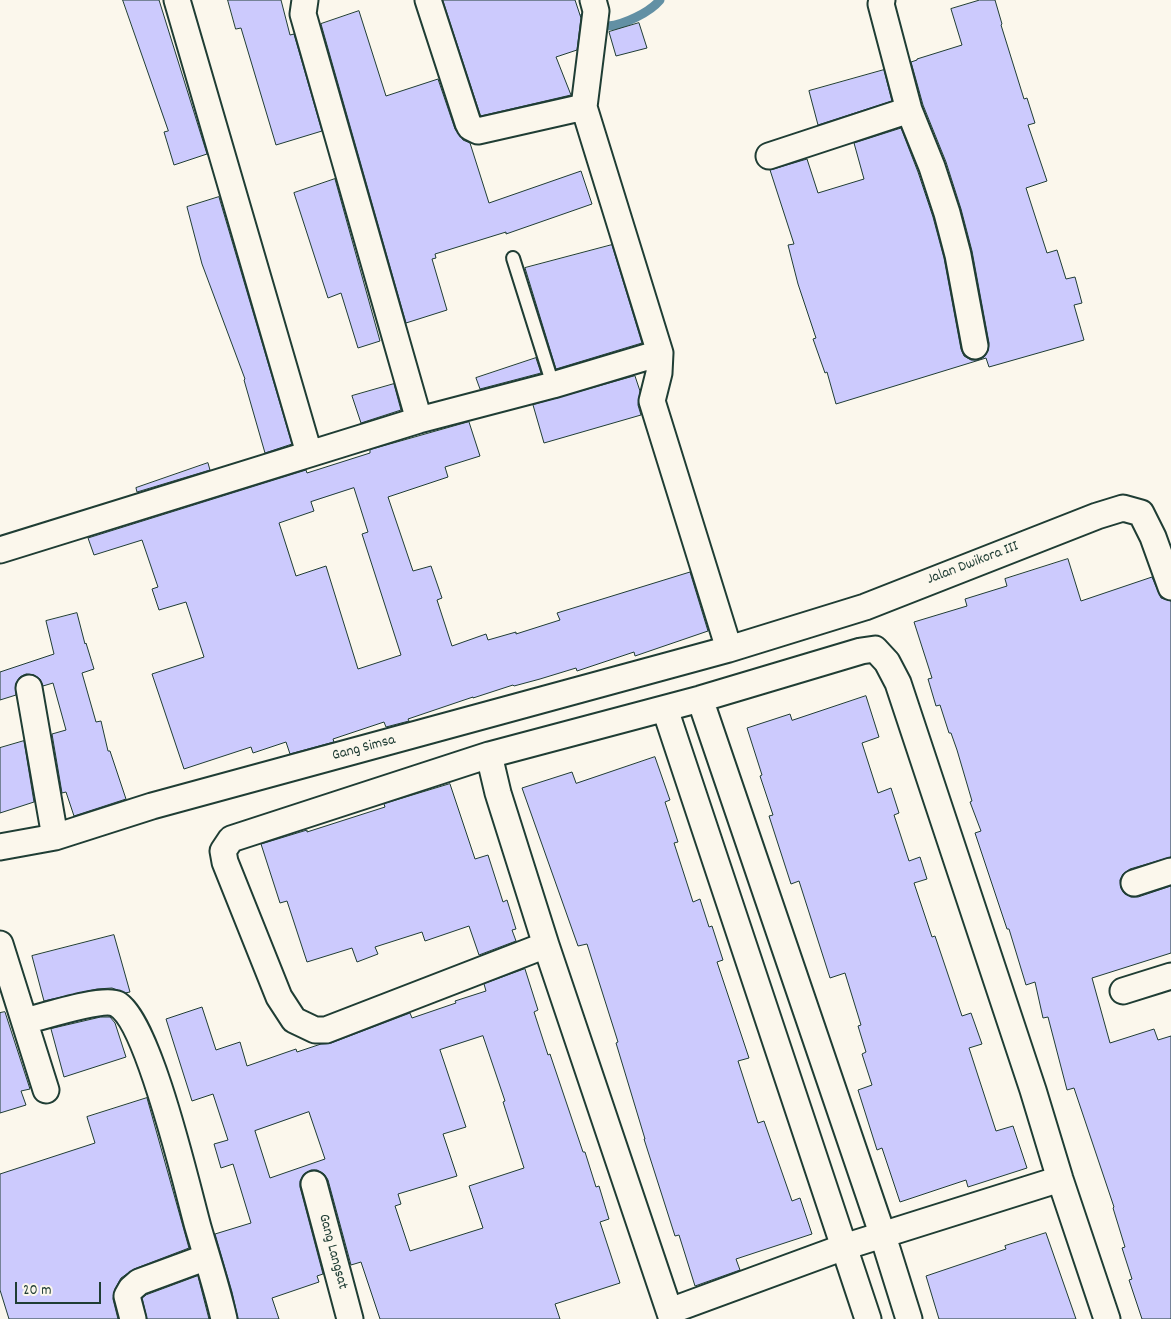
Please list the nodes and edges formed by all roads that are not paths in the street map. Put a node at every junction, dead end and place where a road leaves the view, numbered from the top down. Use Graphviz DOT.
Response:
graph roads {
  1 [pos="177,0"];
  2 [pos="428,0"];
  3 [pos="882,0"];
  4 [pos="594,5"];
  5 [pos="304,7"];
  6 [pos="584,107"];
  7 [pos="909,110"];
  8 [pos="768,156"];
  9 [pos="514,258"];
  10 [pos="975,346"];
  11 [pos="660,353"];
  12 [pos="553,385"];
  13 [pos="419,420"];
  14 [pos="309,453"];
  15 [pos="0,550"];
  16 [pos="1171,587"];
  17 [pos="729,649"];
  18 [pos="29,688"];
  19 [pos="700,700"];
  20 [pos="665,709"];
  21 [pos="489,755"];
  22 [pos="55,837"];
  23 [pos="0,847"];
  24 [pos="1171,870"];
  25 [pos="1134,883"];
  26 [pos="0,944"];
  27 [pos="546,945"];
  28 [pos="1171,976"];
  29 [pos="1123,991"];
  30 [pos="25,1021"];
  31 [pos="46,1090"];
  32 [pos="1060,1179"];
  33 [pos="314,1184"];
  34 [pos="882,1236"];
  35 [pos="844,1247"];
  36 [pos="207,1257"];
  37 [pos="671,1315"];
  38 [pos="133,1319"];
  39 [pos="224,1319"];
  40 [pos="350,1319"];
  41 [pos="868,1319"];
  42 [pos="909,1319"];
  43 [pos="1107,1319"];
  1 -- 14 [label="street"];
  2 -- 6 [label="street"];
  3 -- 7 [label="street"];
  4 -- 6 [label="street"];
  5 -- 13 [label="street"];
  6 -- 11 [label="street"];
  7 -- 8 [label="street"];
  7 -- 10 [label="street"];
  9 -- 12 [label="lane"];
  11 -- 12 [label="street"];
  11 -- 17 [label="street"];
  12 -- 13 [label="street"];
  13 -- 14 [label="street"];
  14 -- 15 [label="street"];
  16 -- 17 [label="street, Jalan Dwikora III"];
  17 -- 22 [label="street, Gang Simsa"];
  18 -- 22 [label="street"];
  19 -- 20 [label="street"];
  19 -- 32 [label="street"];
  19 -- 34 [label="street"];
  20 -- 21 [label="street"];
  20 -- 35 [label="street"];
  21 -- 27 [label="street"];
  21 -- 27 [label="street"];
  22 -- 23 [label="street, Gang Simsa"];
  24 -- 25 [label="street"];
  26 -- 30 [label="street"];
  27 -- 37 [label="street"];
  28 -- 29 [label="street"];
  30 -- 31 [label="street"];
  30 -- 36 [label="street"];
  32 -- 34 [label="street"];
  32 -- 43 [label="street"];
  33 -- 40 [label="street, Gang Langsat"];
  34 -- 35 [label="street"];
  34 -- 42 [label="street"];
  35 -- 37 [label="street"];
  35 -- 41 [label="street"];
  36 -- 38 [label="street"];
  36 -- 39 [label="street"];
}
